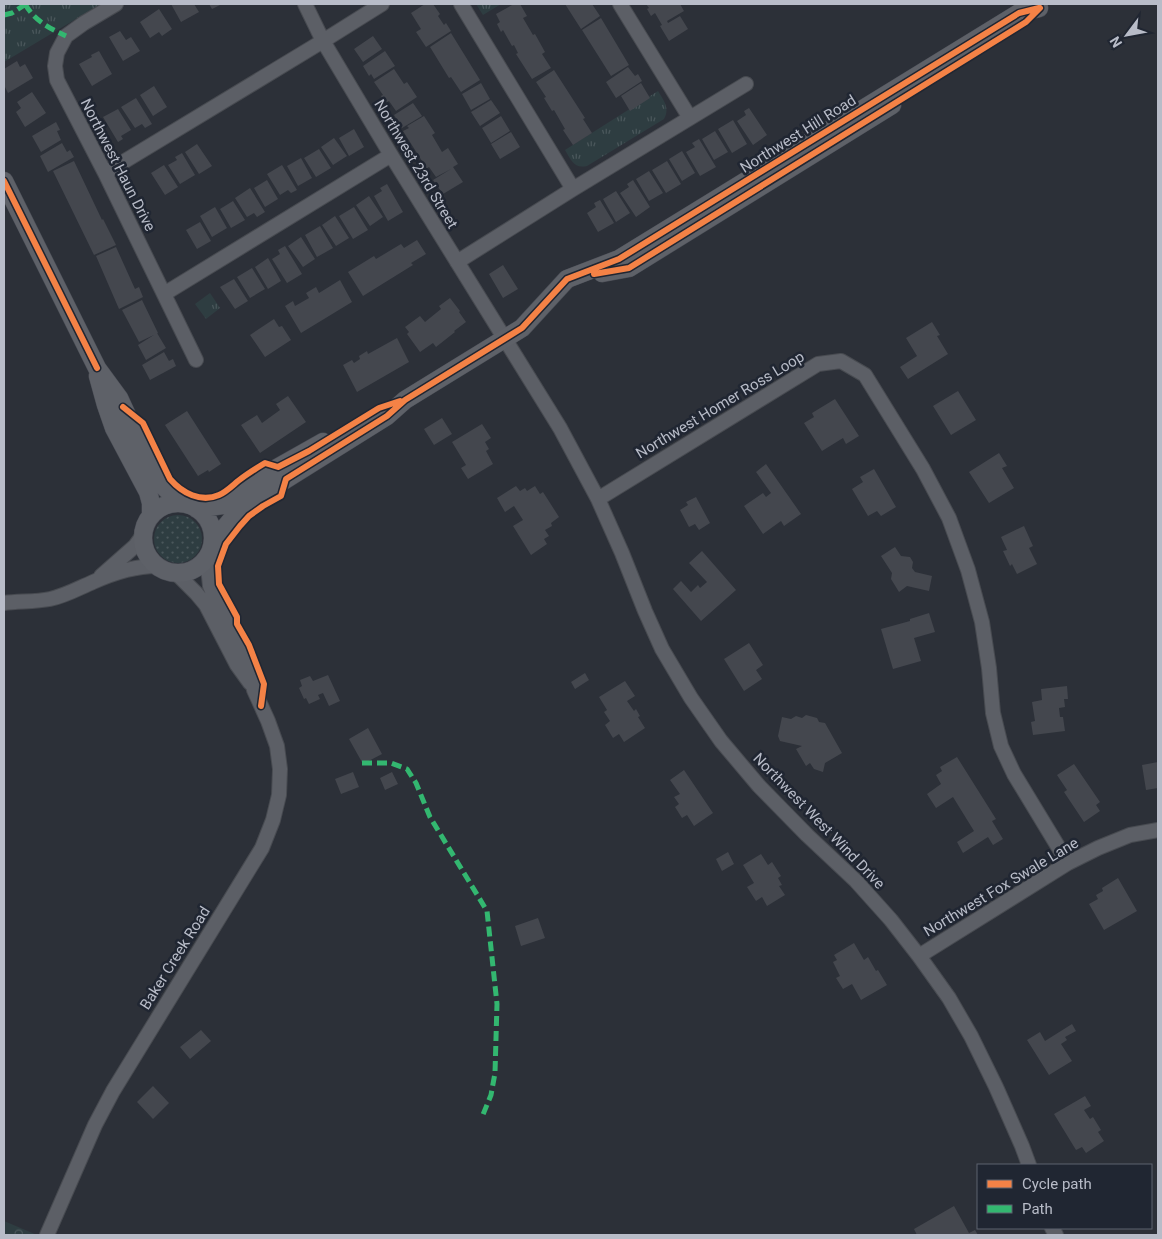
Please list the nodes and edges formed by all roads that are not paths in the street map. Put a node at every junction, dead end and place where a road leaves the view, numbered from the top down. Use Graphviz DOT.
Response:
graph roads {
  1 [pos="116,4"];
  2 [pos="305,4"];
  3 [pos="382,4"];
  4 [pos="461,4"];
  5 [pos="620,4"];
  6 [pos="1043,6"];
  7 [pos="323,41"];
  8 [pos="746,84"];
  9 [pos="690,118"];
  10 [pos="391,155"];
  11 [pos="104,173"];
  12 [pos="4,181"];
  13 [pos="573,189"];
  14 [pos="457,262"];
  15 [pos="164,294"];
  16 [pos="505,339"];
  17 [pos="196,360"];
  18 [pos="97,368"];
  19 [pos="405,400"];
  20 [pos="598,499"];
  21 [pos="189,506"];
  22 [pos="151,516"];
  23 [pos="143,535"];
  24 [pos="210,550"];
  25 [pos="157,566"];
  26 [pos="176,573"];
  27 [pos="96,581"];
  28 [pos="4,603"];
  29 [pos="254,690"];
  30 [pos="1158,830"];
  31 [pos="1068,864"];
  32 [pos="919,956"];
  33 [pos="1029,1164"];
  34 [pos="47,1235"];
  1 -- 11 [label="street, Northwest Haun Drive"];
  2 -- 7 [label="street, Northwest 23rd Street"];
  3 -- 7 [label="street"];
  4 -- 13 [label="street"];
  5 -- 9 [label="street"];
  6 -- 16 [label="main road, Northwest Hill Road"];
  7 -- 10 [label="street, Northwest 23rd Street"];
  7 -- 11 [label="street"];
  8 -- 9 [label="street"];
  9 -- 13 [label="street"];
  10 -- 14 [label="street, Northwest 23rd Street"];
  10 -- 15 [label="street"];
  11 -- 15 [label="street, Northwest Haun Drive"];
  12 -- 18 [label="main road"];
  13 -- 14 [label="street"];
  14 -- 16 [label="street, Northwest 23rd Street"];
  15 -- 17 [label="street, Northwest Haun Drive"];
  16 -- 19 [label="main road, Northwest Hill Road"];
  16 -- 20 [label="street, Northwest West Wind Drive"];
  18 -- 21 [label="main road"];
  18 -- 22 [label="main road"];
  19 -- 21 [label="main road, Northwest Hill Road"];
  19 -- 24 [label="main road, Northwest Hill Road"];
  20 -- 31 [label="street, Northwest Homer Ross Loop"];
  20 -- 32 [label="street, Northwest West Wind Drive"];
  21 -- 22 [label="main road"];
  21 -- 24 [label="main road"];
  22 -- 23 [label="main road"];
  23 -- 25 [label="main road"];
  23 -- 27 [label="street"];
  24 -- 26 [label="main road"];
  24 -- 29 [label="street, Baker Creek Road"];
  25 -- 26 [label="main road"];
  25 -- 27 [label="street"];
  26 -- 29 [label="street, Baker Creek Road"];
  27 -- 28 [label="street"];
  29 -- 34 [label="street, Baker Creek Road"];
  30 -- 31 [label="street, Northwest Fox Swale Lane"];
  31 -- 32 [label="street, Northwest Fox Swale Lane"];
  32 -- 33 [label="street, Northwest West Wind Drive"];
}
